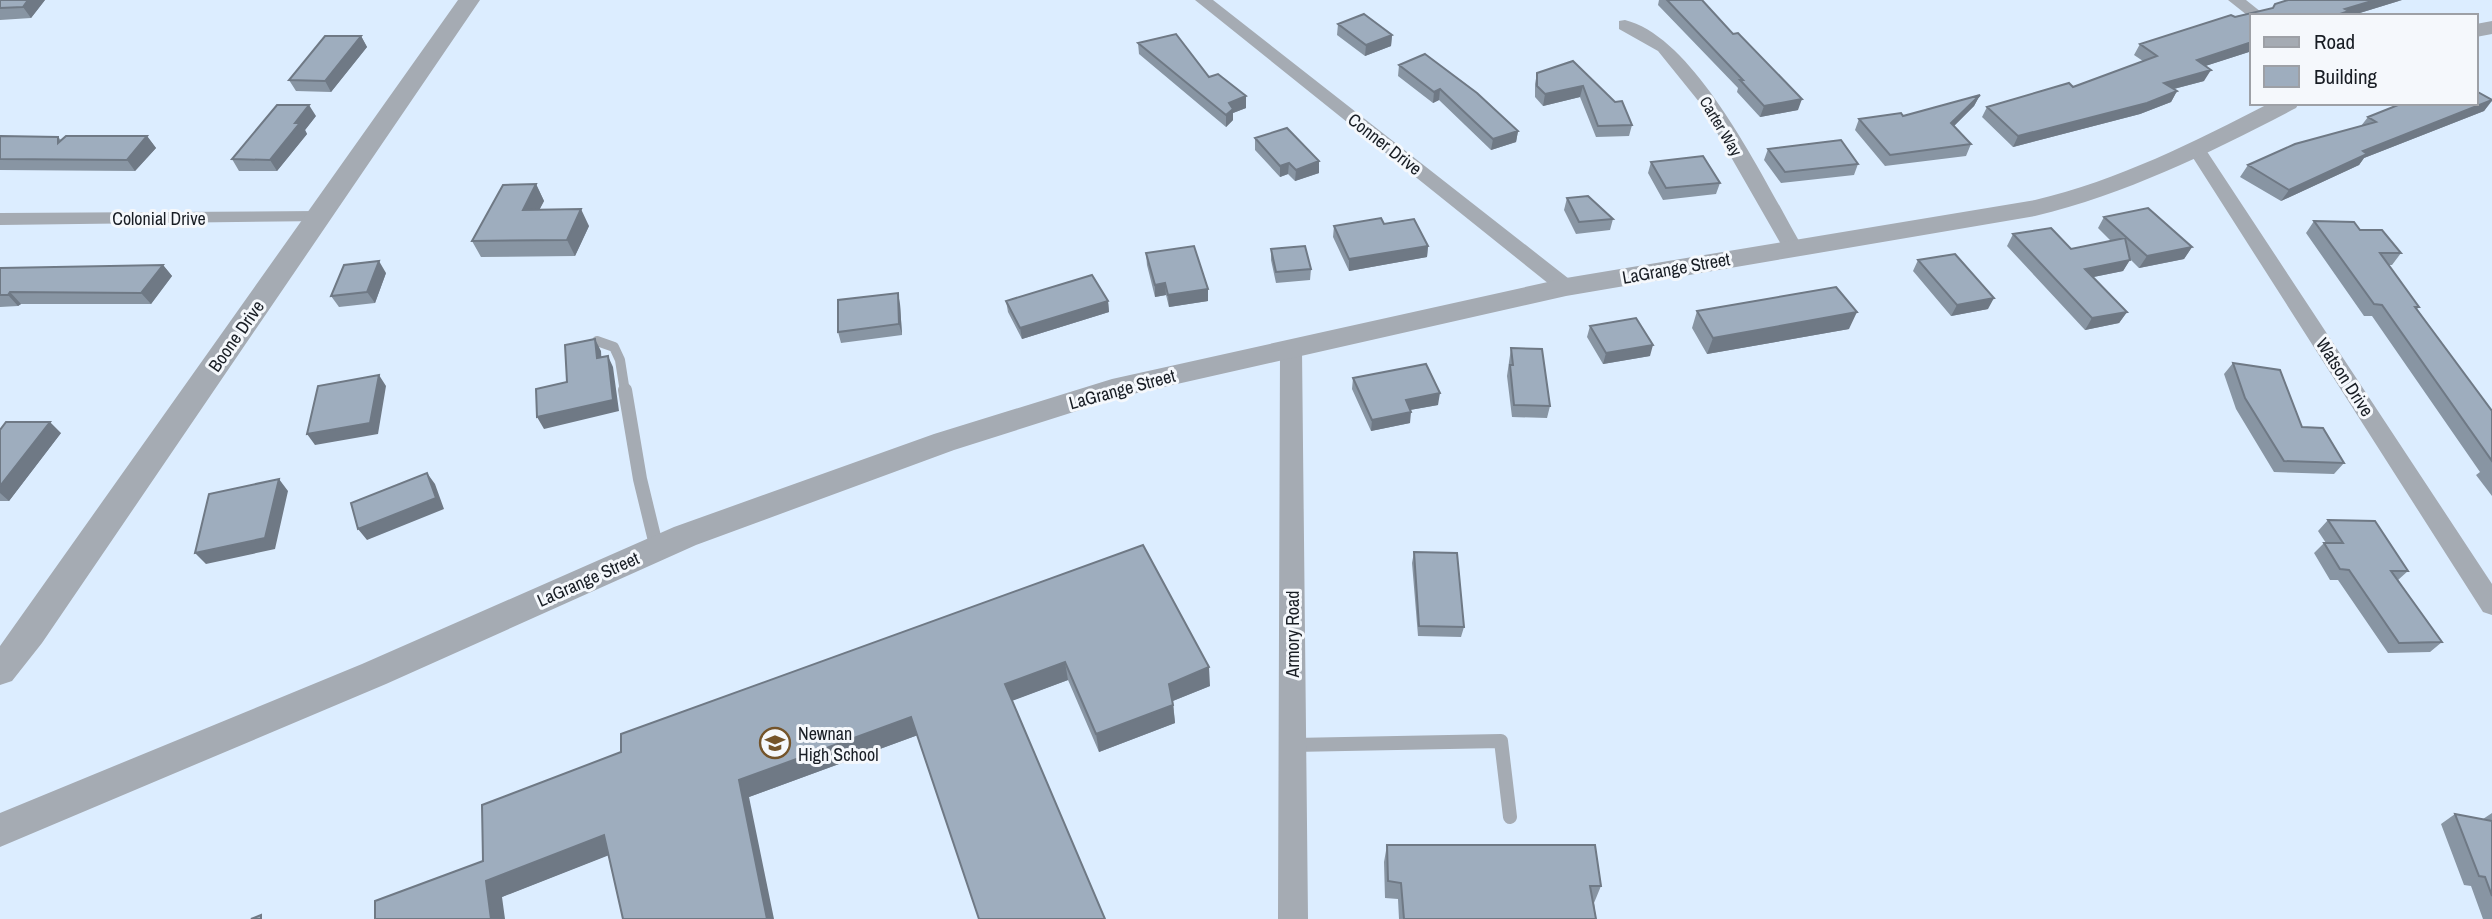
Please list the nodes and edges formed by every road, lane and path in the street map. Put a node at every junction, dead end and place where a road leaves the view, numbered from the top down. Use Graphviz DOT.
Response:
graph roads {
  1 [pos="469,0"];
  2 [pos="1203,0"];
  3 [pos="2236,0"];
  4 [pos="2255,14"];
  5 [pos="1625,25"];
  6 [pos="2284,105"];
  7 [pos="2197,150"];
  8 [pos="318,217"];
  9 [pos="0,219"];
  10 [pos="1793,248"];
  11 [pos="1566,287"];
  12 [pos="597,341"];
  13 [pos="1291,350"];
  14 [pos="657,549"];
  15 [pos="2492,604"];
  16 [pos="0,671"];
  17 [pos="1293,745"];
  18 [pos="1510,817"];
  19 [pos="0,830"];
  20 [pos="1293,919"];
  1 -- 8 [label="street, Boone Drive"];
  2 -- 11 [label="street, Conner Drive"];
  3 -- 4 [label="street"];
  5 -- 10 [label="street, Carter Way"];
  6 -- 7 [label="street, LaGrange Street"];
  7 -- 10 [label="street, LaGrange Street"];
  7 -- 15 [label="street, Watson Drive"];
  8 -- 9 [label="street, Colonial Drive"];
  8 -- 16 [label="street, Boone Drive"];
  10 -- 11 [label="street, LaGrange Street"];
  11 -- 13 [label="street, LaGrange Street"];
  12 -- 14 [label="lane"];
  13 -- 14 [label="street, LaGrange Street"];
  13 -- 17 [label="street, Armory Road"];
  14 -- 19 [label="street, LaGrange Street"];
  17 -- 18 [label="lane"];
  17 -- 20 [label="street, Armory Road"];
}
